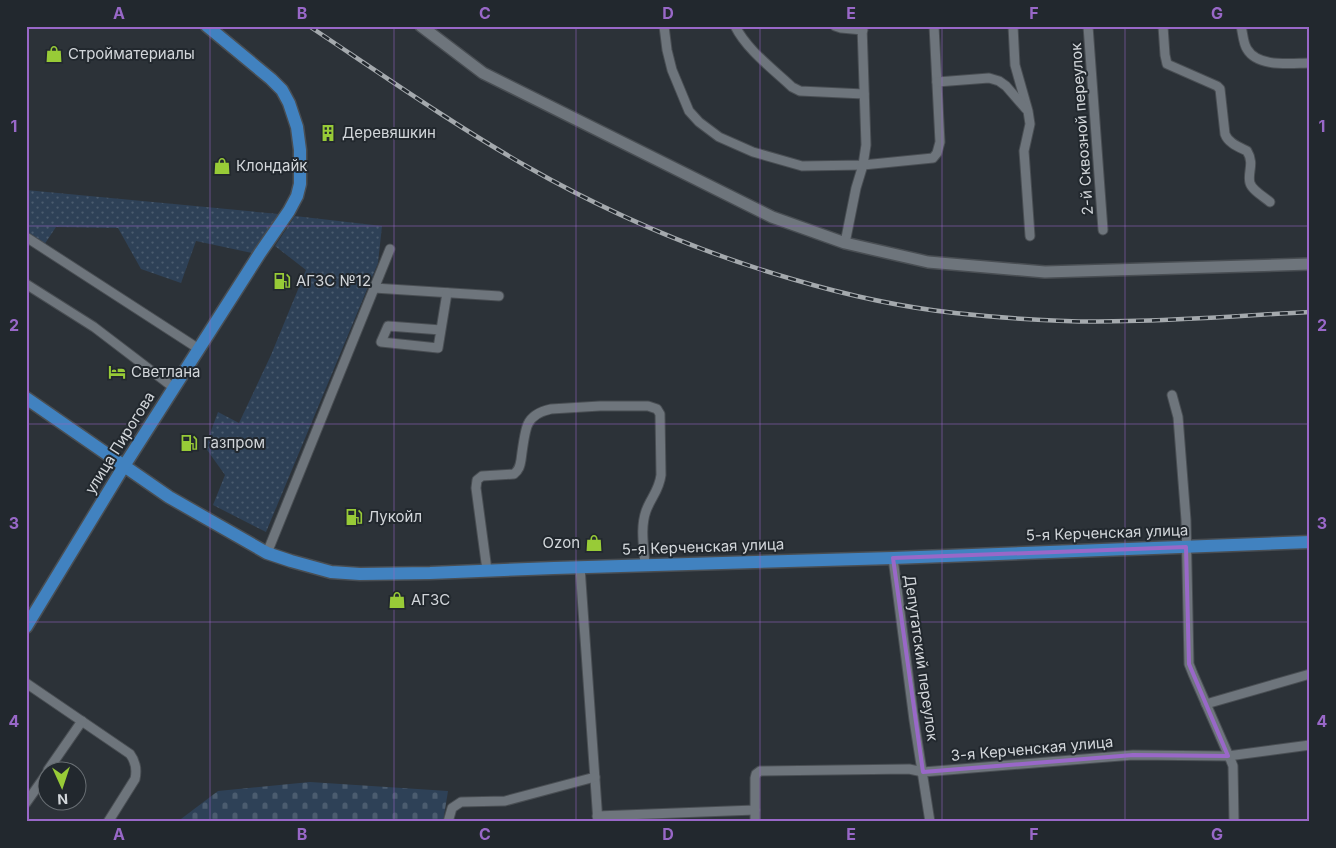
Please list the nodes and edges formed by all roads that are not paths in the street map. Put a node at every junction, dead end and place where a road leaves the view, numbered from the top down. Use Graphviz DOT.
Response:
graph roads {
  1 [pos="207,26"];
  2 [pos="421,26"];
  3 [pos="664,26"];
  4 [pos="735,26"];
  5 [pos="835,26"];
  6 [pos="934,26"];
  7 [pos="1013,26"];
  8 [pos="1088,26"];
  9 [pos="1162,26"];
  10 [pos="1241,26"];
  11 [pos="862,28"];
  12 [pos="1310,63"];
  13 [pos="937,82"];
  14 [pos="864,94"];
  15 [pos="1028,111"];
  16 [pos="863,166"];
  17 [pos="1270,202"];
  18 [pos="1103,230"];
  19 [pos="1030,236"];
  20 [pos="26,237"];
  21 [pos="845,243"];
  22 [pos="390,249"];
  23 [pos="1310,264"];
  24 [pos="26,284"];
  25 [pos="374,288"];
  26 [pos="447,293"];
  27 [pos="499,296"];
  28 [pos="441,330"];
  29 [pos="199,348"];
  30 [pos="174,388"];
  31 [pos="1172,395"];
  32 [pos="26,398"];
  33 [pos="124,466"];
  34 [pos="1310,542"];
  35 [pos="1186,546"];
  36 [pos="267,552"];
  37 [pos="893,558"];
  38 [pos="645,565"];
  39 [pos="580,567"];
  40 [pos="487,570"];
  41 [pos="26,627"];
  42 [pos="1310,674"];
  43 [pos="26,682"];
  44 [pos="1206,704"];
  45 [pos="82,721"];
  46 [pos="1310,745"];
  47 [pos="1228,756"];
  48 [pos="55,760"];
  49 [pos="923,772"];
  50 [pos="595,777"];
  51 [pos="38,786"];
  52 [pos="26,803"];
  53 [pos="755,810"];
  54 [pos="598,819"];
  55 [pos="108,822"];
  56 [pos="448,822"];
  57 [pos="755,822"];
  58 [pos="930,822"];
  59 [pos="1234,822"];
  1 -- 29 [label="main road, улица Пирогова"];
  2 -- 21 [label="street"];
  3 -- 16 [label="street"];
  4 -- 14 [label="street"];
  5 -- 11 [label="street"];
  6 -- 13 [label="street"];
  7 -- 15 [label="street"];
  8 -- 18 [label="street, 2-й Сквозной переулок"];
  9 -- 17 [label="street"];
  10 -- 12 [label="street"];
  11 -- 14 [label="street"];
  13 -- 15 [label="street"];
  13 -- 16 [label="street"];
  14 -- 16 [label="street"];
  15 -- 19 [label="street"];
  16 -- 21 [label="street"];
  20 -- 29 [label="street"];
  21 -- 23 [label="street"];
  22 -- 25 [label="street"];
  24 -- 30 [label="street"];
  25 -- 26 [label="street"];
  25 -- 36 [label="street"];
  26 -- 27 [label="street"];
  26 -- 28 [label="street"];
  28 -- 28 [label="street"];
  29 -- 30 [label="main road, улица Пирогова"];
  30 -- 33 [label="main road, улица Пирогова"];
  31 -- 35 [label="street"];
  32 -- 33 [label="main road, 5-я Керченская улица"];
  33 -- 36 [label="main road, 5-я Керченская улица"];
  33 -- 41 [label="main road, улица Пирогова"];
  34 -- 35 [label="main road, 5-я Керченская улица"];
  35 -- 37 [label="main road, 5-я Керченская улица"];
  35 -- 44 [label="street"];
  36 -- 40 [label="main road, 5-я Керченская улица"];
  37 -- 38 [label="main road, 5-я Керченская улица"];
  37 -- 49 [label="street, Депутатский переулок"];
  38 -- 39 [label="main road, 5-я Керченская улица"];
  38 -- 40 [label="street"];
  39 -- 40 [label="main road, 5-я Керченская улица"];
  39 -- 50 [label="street"];
  42 -- 44 [label="street"];
  43 -- 45 [label="street"];
  44 -- 47 [label="street"];
  45 -- 48 [label="street"];
  45 -- 55 [label="street"];
  46 -- 47 [label="street, 3-я Керченская улица"];
  47 -- 49 [label="street, 3-я Керченская улица"];
  47 -- 59 [label="street"];
  49 -- 53 [label="street, 3-я Керченская улица"];
  49 -- 58 [label="street, Депутатский переулок"];
  50 -- 54 [label="street"];
  50 -- 56 [label="street"];
  51 -- 52 [label="street"];
  53 -- 54 [label="street"];
  53 -- 57 [label="street"];
}
